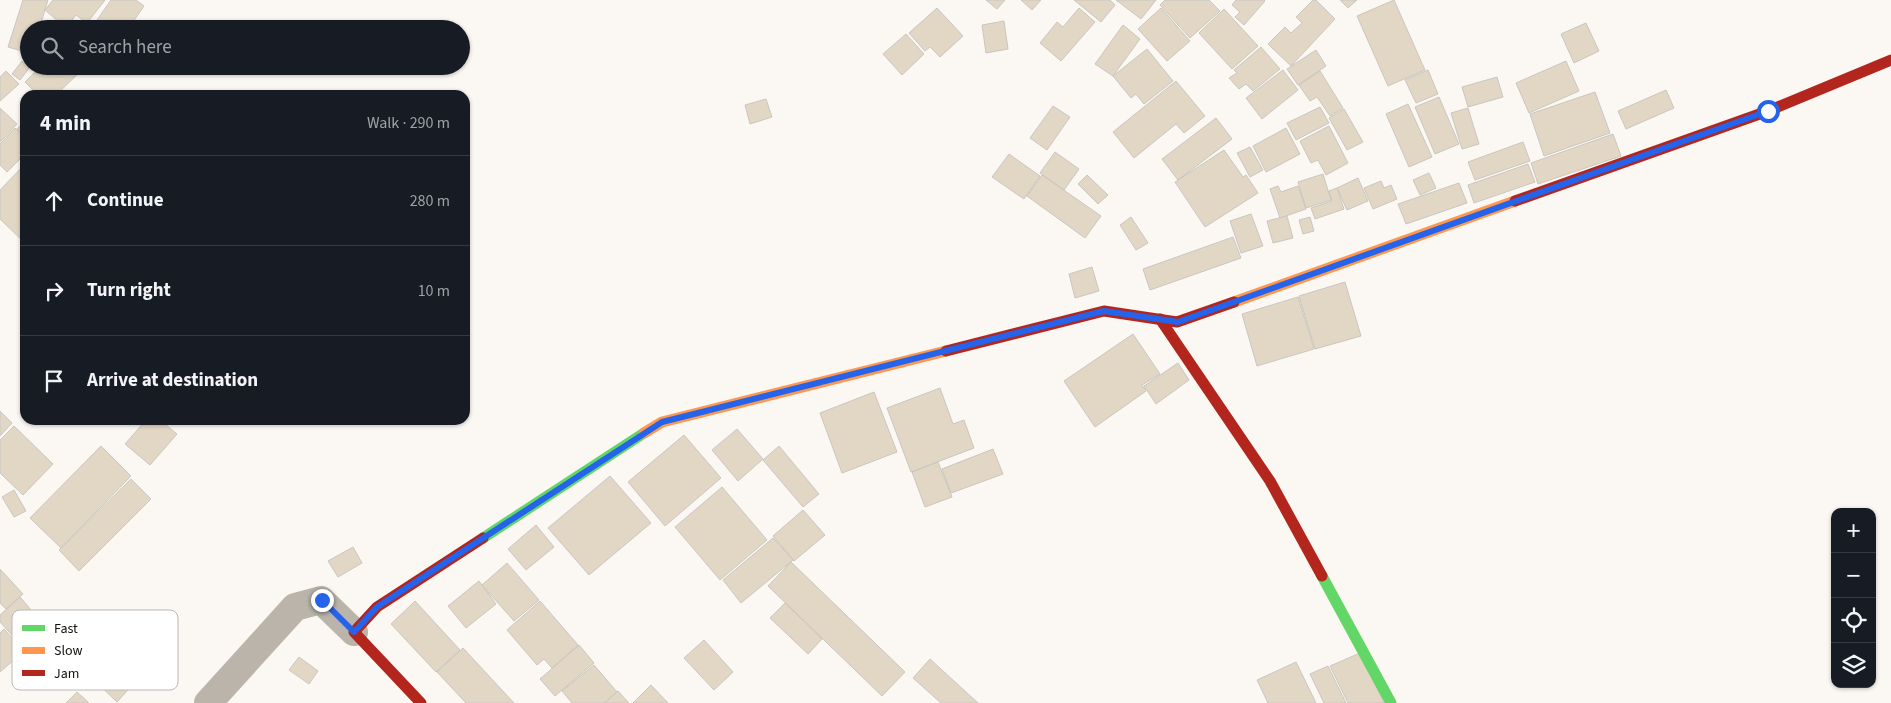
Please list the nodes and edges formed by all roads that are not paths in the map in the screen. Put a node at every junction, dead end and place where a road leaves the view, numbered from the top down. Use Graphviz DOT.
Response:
graph roads {
  1 [pos="1891,60"];
  2 [pos="1160,319"];
  3 [pos="354,632"];
  4 [pos="208,703"];
  5 [pos="421,703"];
  6 [pos="1390,703"];
  1 -- 2 [label="street"];
  2 -- 3 [label="street"];
  2 -- 6 [label="street"];
  3 -- 4 [label="street"];
  3 -- 5 [label="street"];
}
